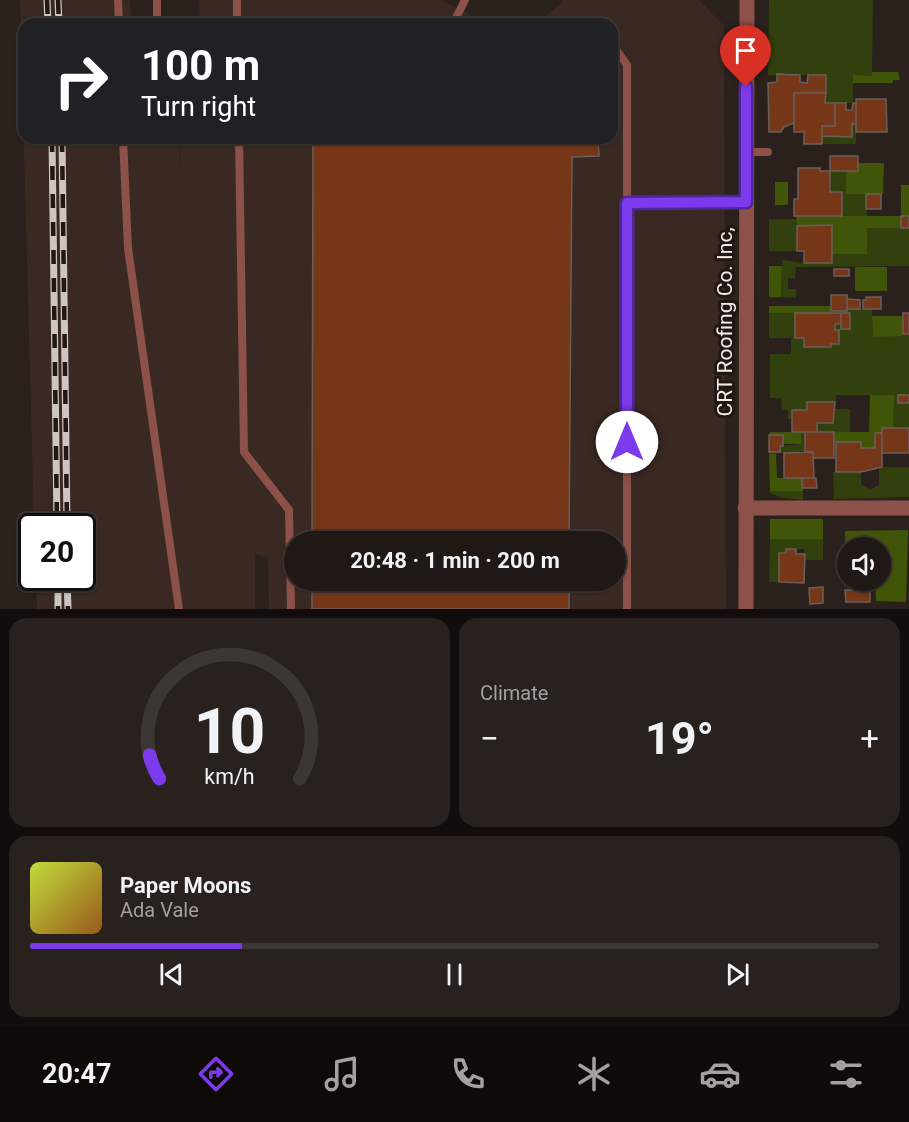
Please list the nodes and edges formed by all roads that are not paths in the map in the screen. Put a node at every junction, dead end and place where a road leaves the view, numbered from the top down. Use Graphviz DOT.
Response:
graph roads {
  1 [pos="118,0"];
  2 [pos="157,0"];
  3 [pos="237,0"];
  4 [pos="465,0"];
  5 [pos="747,0"];
  6 [pos="119,18"];
  7 [pos="157,18"];
  8 [pos="237,18"];
  9 [pos="456,18"];
  10 [pos="618,52"];
  11 [pos="123,144"];
  12 [pos="239,144"];
  13 [pos="746,152"];
  14 [pos="768,152"];
  15 [pos="746,202"];
  16 [pos="627,203"];
  17 [pos="745,507"];
  18 [pos="909,508"];
  19 [pos="179,609"];
  20 [pos="291,609"];
  21 [pos="627,609"];
  22 [pos="746,609"];
  1 -- 6 [label="lane"];
  2 -- 7 [label="lane"];
  3 -- 8 [label="lane"];
  4 -- 9 [label="lane"];
  5 -- 13 [label="street, CRT Roofing Co. Inc,"];
  10 -- 16 [label="lane"];
  11 -- 19 [label="lane"];
  12 -- 20 [label="lane"];
  13 -- 14 [label="lane"];
  13 -- 15 [label="street, CRT Roofing Co. Inc,"];
  15 -- 16 [label="lane"];
  15 -- 17 [label="street, CRT Roofing Co. Inc,"];
  16 -- 21 [label="lane"];
  17 -- 18 [label="street"];
  17 -- 22 [label="street, CRT Roofing Co. Inc,"];
}
